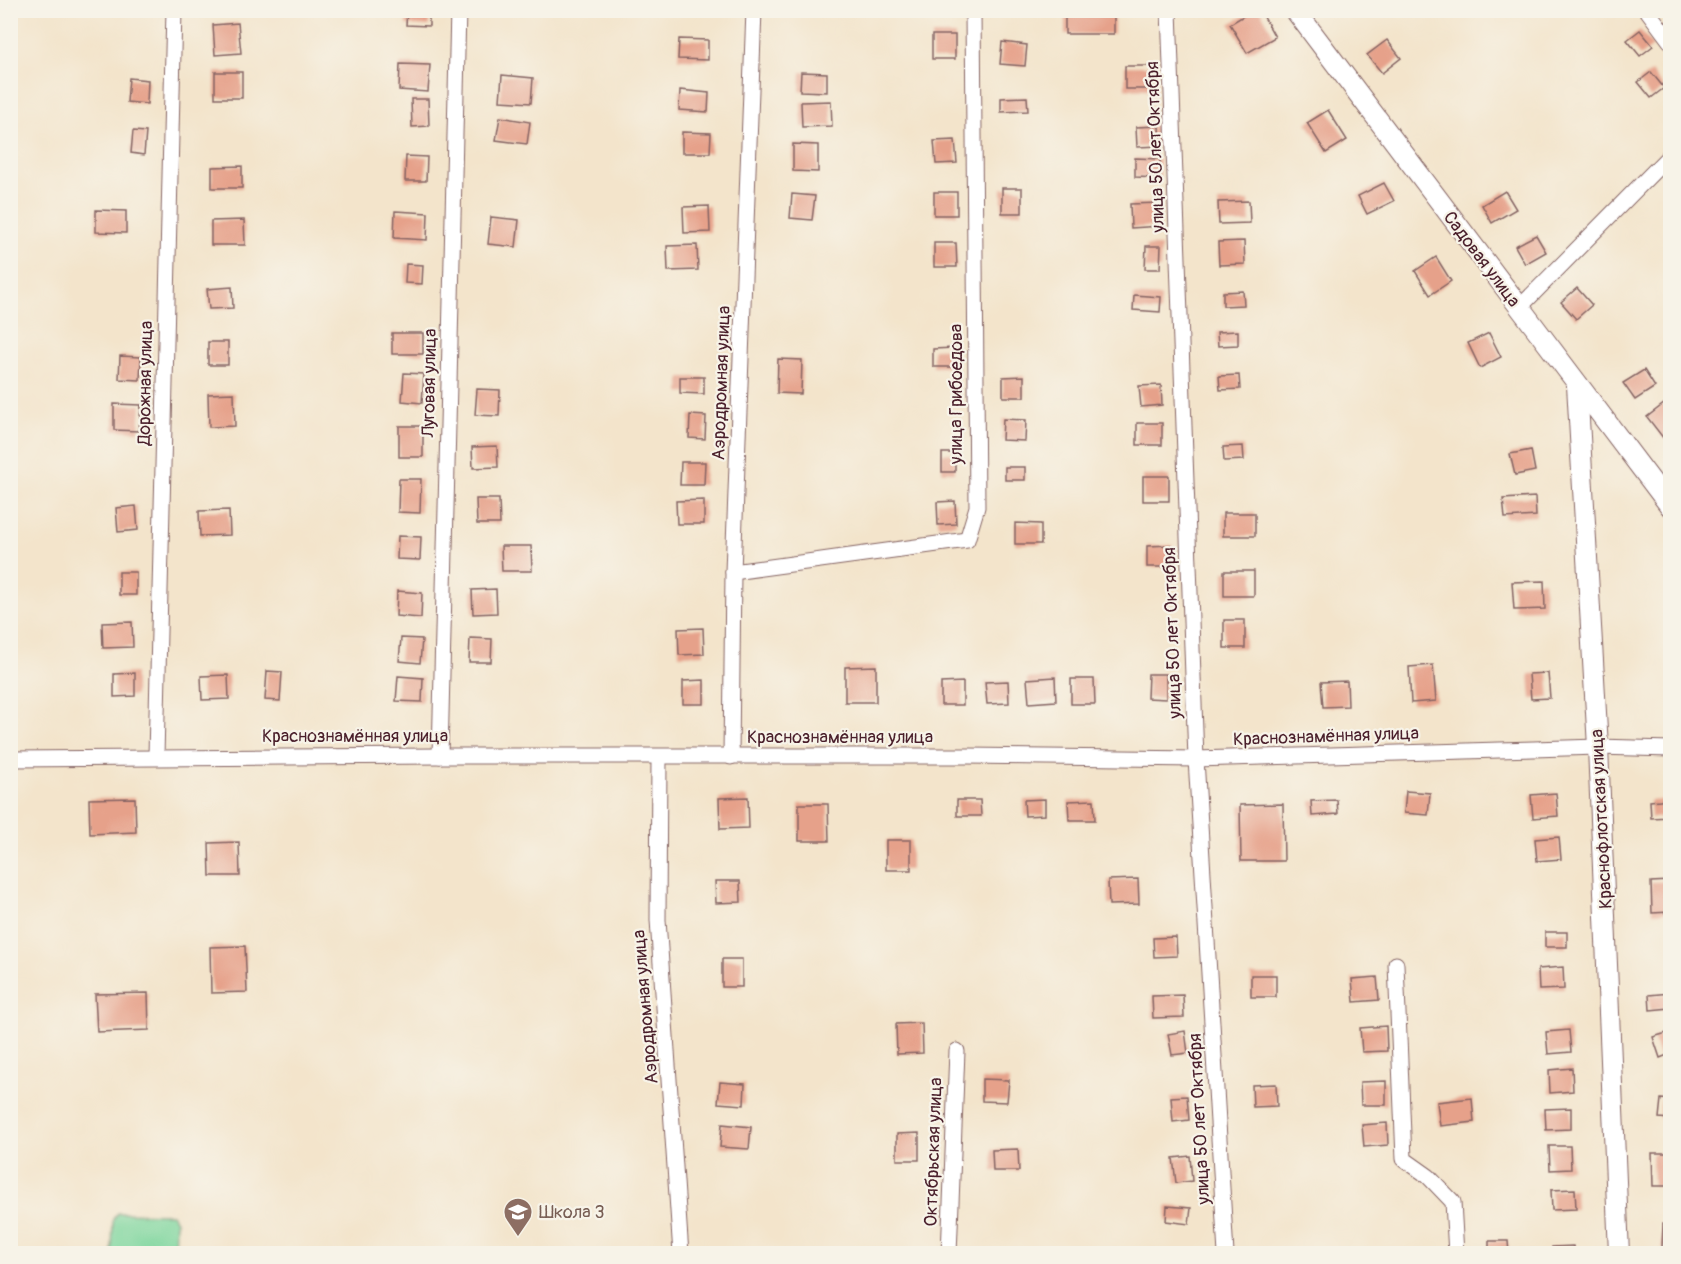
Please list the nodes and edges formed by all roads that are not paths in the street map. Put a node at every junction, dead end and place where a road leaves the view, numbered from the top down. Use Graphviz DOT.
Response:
graph roads {
  1 [pos="174,10"];
  2 [pos="458,10"];
  3 [pos="754,10"];
  4 [pos="974,10"];
  5 [pos="1169,10"];
  6 [pos="1294,10"];
  7 [pos="1647,10"];
  8 [pos="1671,41"];
  9 [pos="1671,155"];
  10 [pos="1519,308"];
  11 [pos="1577,385"];
  12 [pos="1671,506"];
  13 [pos="733,572"];
  14 [pos="1598,747"];
  15 [pos="1671,749"];
  16 [pos="156,756"];
  17 [pos="440,756"];
  18 [pos="659,757"];
  19 [pos="731,757"];
  20 [pos="10,759"];
  21 [pos="1196,759"];
  22 [pos="1396,964"];
  23 [pos="957,1051"];
  24 [pos="681,1254"];
  25 [pos="949,1254"];
  26 [pos="1226,1254"];
  27 [pos="1456,1254"];
  28 [pos="1620,1254"];
  1 -- 16 [label="street, Дорожная улица"];
  2 -- 17 [label="street, Луговая улица"];
  3 -- 13 [label="street, Аэродромная улица"];
  4 -- 13 [label="street, улица Грибоедова"];
  5 -- 21 [label="street, улица 50 лет Октября"];
  6 -- 10 [label="street, Садовая улица"];
  7 -- 8 [label="street"];
  9 -- 10 [label="street"];
  10 -- 11 [label="street, Садовая улица"];
  11 -- 12 [label="street, Садовая улица"];
  11 -- 14 [label="street, Краснофлотская улица"];
  13 -- 19 [label="street, Аэродромная улица"];
  14 -- 15 [label="street, Краснознамённая улица"];
  14 -- 21 [label="street, Краснознамённая улица"];
  14 -- 28 [label="street, Краснофлотская улица"];
  16 -- 17 [label="street, Краснознамённая улица"];
  16 -- 20 [label="street, Краснознамённая улица"];
  17 -- 18 [label="street, Краснознамённая улица"];
  18 -- 19 [label="street, Краснознамённая улица"];
  18 -- 24 [label="street, Аэродромная улица"];
  19 -- 21 [label="street, Краснознамённая улица"];
  21 -- 26 [label="street, улица 50 лет Октября"];
  22 -- 27 [label="street"];
  23 -- 25 [label="street, Октябрьская улица"];
}
